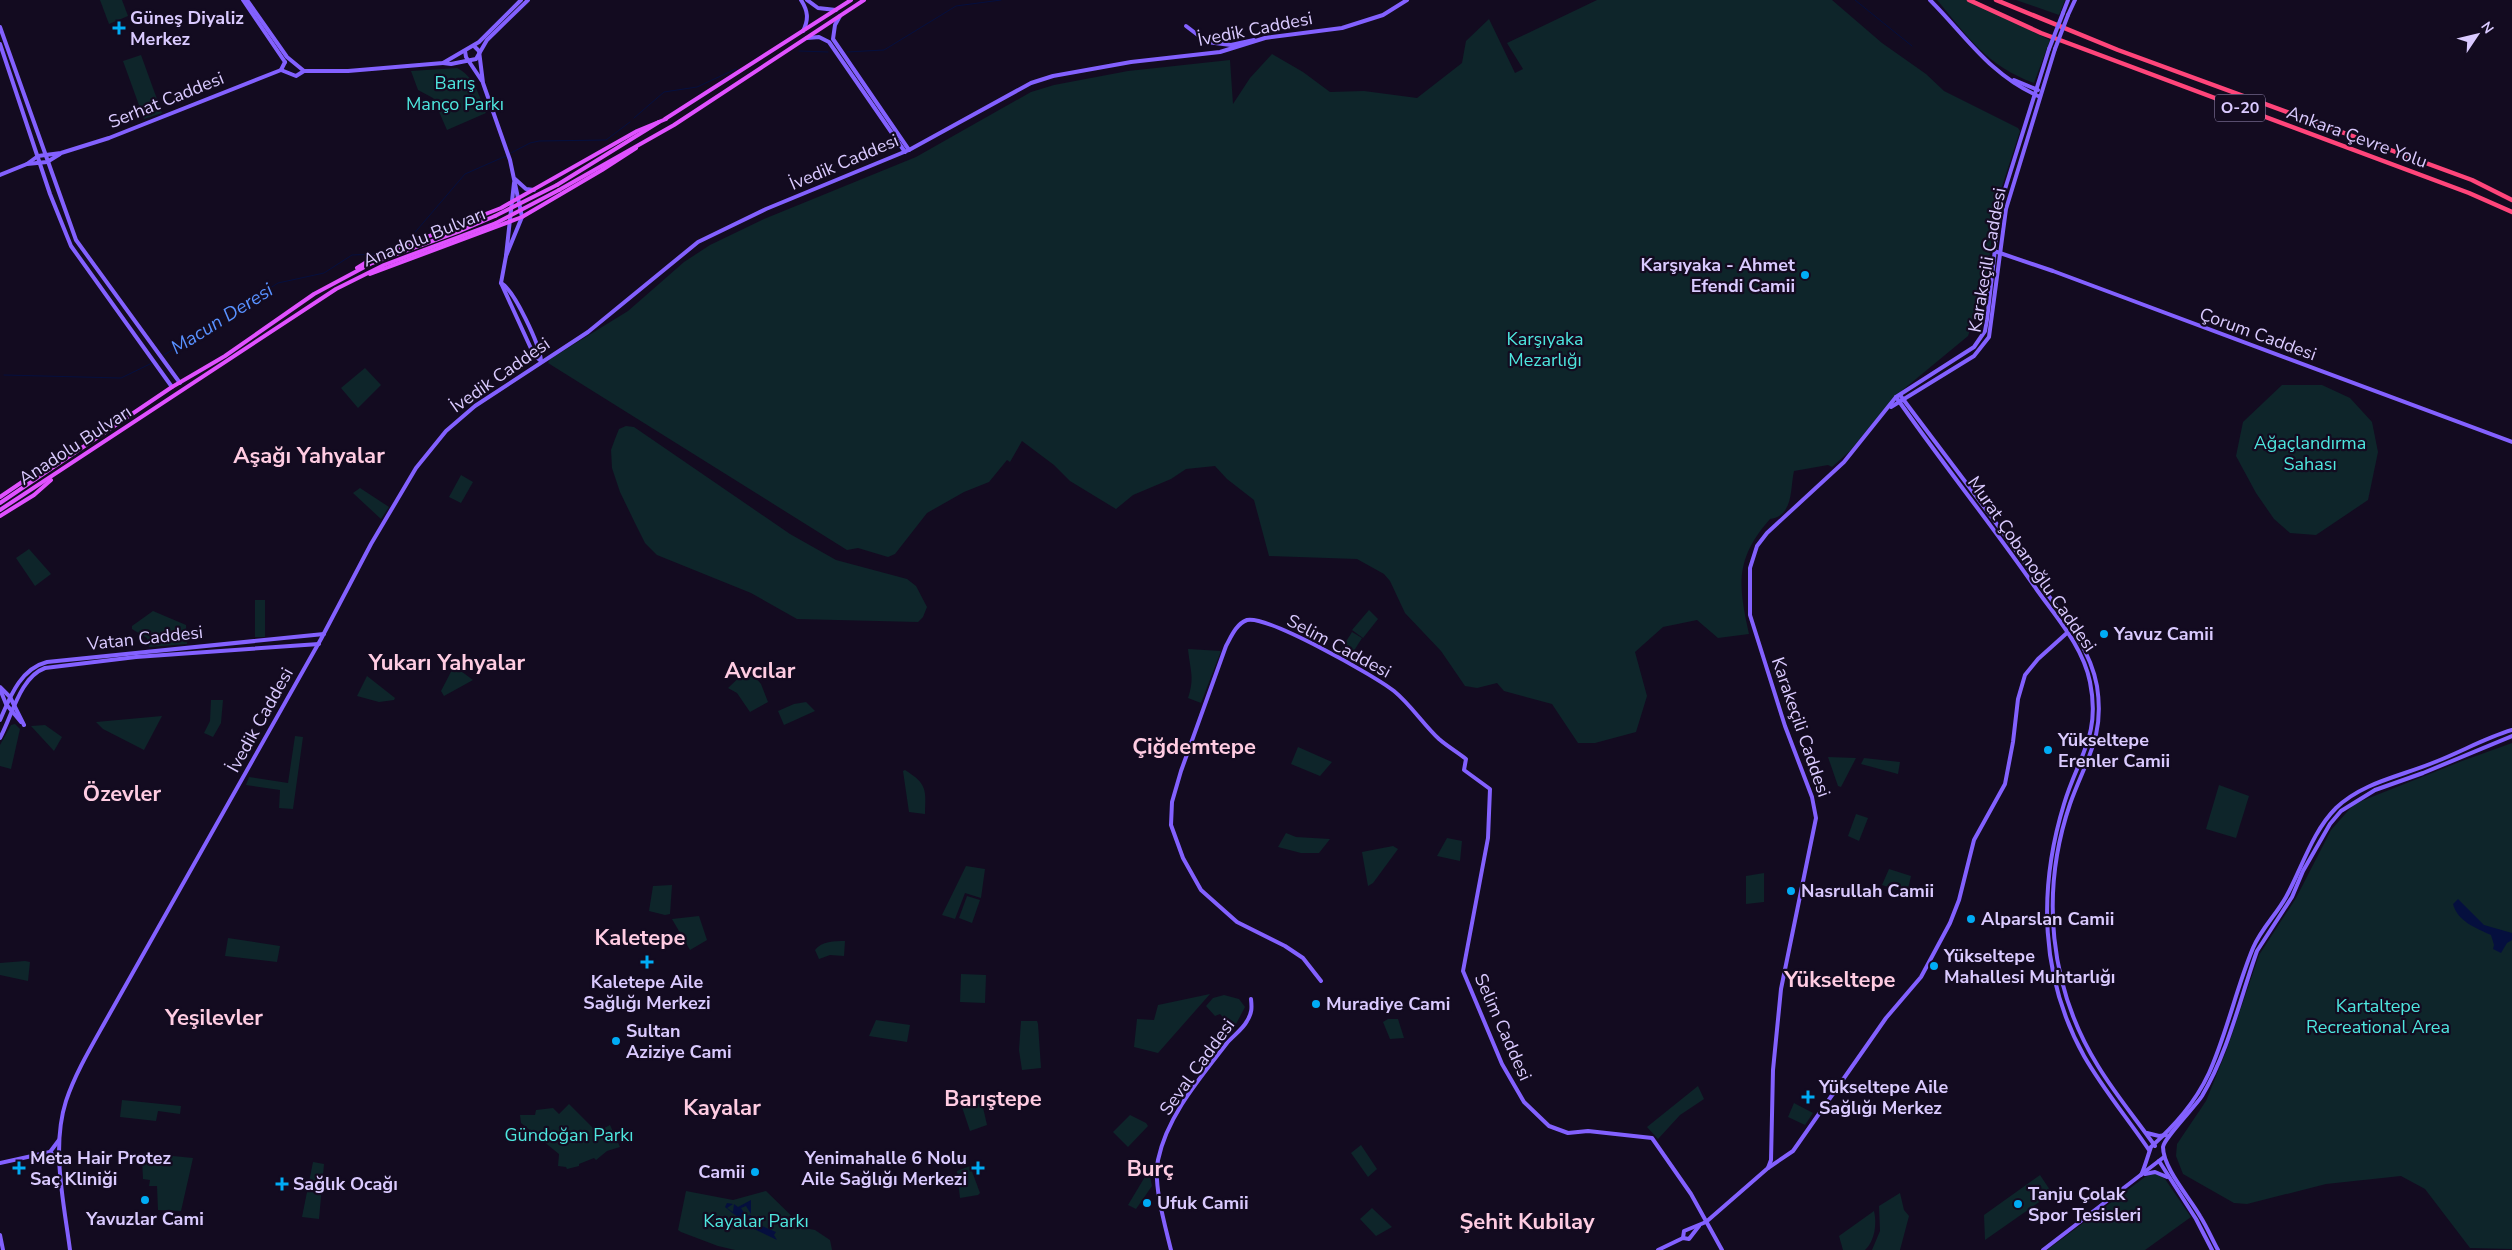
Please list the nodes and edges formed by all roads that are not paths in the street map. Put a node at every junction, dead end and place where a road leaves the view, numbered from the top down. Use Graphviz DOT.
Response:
graph roads {
  1 [pos="243,0"];
  2 [pos="247,0"];
  3 [pos="521,0"];
  4 [pos="528,0"];
  5 [pos="801,0"];
  6 [pos="807,0"];
  7 [pos="851,0"];
  8 [pos="864,0"];
  9 [pos="1408,0"];
  10 [pos="1930,0"];
  11 [pos="1969,0"];
  12 [pos="1996,0"];
  13 [pos="2068,0"];
  14 [pos="2075,0"];
  15 [pos="836,10"];
  16 [pos="840,16"];
  17 [pos="1186,26"];
  18 [pos="0,27"];
  19 [pos="803,31"];
  20 [pos="807,38"];
  21 [pos="1256,41"];
  22 [pos="0,44"];
  23 [pos="474,46"];
  24 [pos="465,51"];
  25 [pos="840,53"];
  26 [pos="480,54"];
  27 [pos="470,60"];
  28 [pos="284,62"];
  29 [pos="295,63"];
  30 [pos="443,63"];
  31 [pos="281,70"];
  32 [pos="304,71"];
  33 [pos="2012,80"];
  34 [pos="483,84"];
  35 [pos="2039,90"];
  36 [pos="2038,96"];
  37 [pos="666,118"];
  38 [pos="646,140"];
  39 [pos="907,151"];
  40 [pos="61,153"];
  41 [pos="44,154"];
  42 [pos="38,156"];
  43 [pos="46,162"];
  44 [pos="40,163"];
  45 [pos="27,164"];
  46 [pos="0,175"];
  47 [pos="514,178"];
  48 [pos="536,190"];
  49 [pos="519,199"];
  50 [pos="2512,200"];
  51 [pos="512,203"];
  52 [pos="2512,212"];
  53 [pos="522,217"];
  54 [pos="509,222"];
  55 [pos="1994,251"];
  56 [pos="2000,253"];
  57 [pos="506,256"];
  58 [pos="352,273"];
  59 [pos="361,276"];
  60 [pos="500,283"];
  61 [pos="524,319"];
  62 [pos="519,322"];
  63 [pos="541,361"];
  64 [pos="180,382"];
  65 [pos="172,387"];
  66 [pos="1898,396"];
  67 [pos="1901,400"];
  68 [pos="1889,408"];
  69 [pos="2512,442"];
  70 [pos="57,465"];
  71 [pos="61,471"];
  72 [pos="0,497"];
  73 [pos="0,503"];
  74 [pos="0,510"];
  75 [pos="0,516"];
  76 [pos="2072,629"];
  77 [pos="2067,633"];
  78 [pos="324,634"];
  79 [pos="306,643"];
  80 [pos="319,644"];
  81 [pos="313,654"];
  82 [pos="0,688"];
  83 [pos="10,697"];
  84 [pos="6,704"];
  85 [pos="15,707"];
  86 [pos="12,712"];
  87 [pos="0,720"];
  88 [pos="20,721"];
  89 [pos="7,722"];
  90 [pos="2512,730"];
  91 [pos="2512,736"];
  92 [pos="0,738"];
  93 [pos="1321,981"];
  94 [pos="1251,999"];
  95 [pos="2146,1133"];
  96 [pos="2166,1135"];
  97 [pos="60,1138"];
  98 [pos="2155,1146"];
  99 [pos="2163,1148"];
  100 [pos="50,1152"];
  101 [pos="2149,1152"];
  102 [pos="2164,1157"];
  103 [pos="2159,1161"];
  104 [pos="0,1163"];
  105 [pos="60,1164"];
  106 [pos="1768,1168"];
  107 [pos="2141,1175"];
  108 [pos="2170,1179"];
  109 [pos="1706,1222"];
  110 [pos="1700,1225"];
  111 [pos="1688,1230"];
  112 [pos="0,1235"];
  113 [pos="1691,1235"];
  114 [pos="1682,1237"];
  115 [pos="3,1250"];
  116 [pos="70,1250"];
  117 [pos="1172,1250"];
  118 [pos="1658,1250"];
  119 [pos="1722,1250"];
  120 [pos="2043,1250"];
  121 [pos="2212,1250"];
  122 [pos="2218,1250"];
  1 -- 28 [label="main road"];
  2 -- 29 [label="main road"];
  3 -- 23 [label="main road"];
  4 -- 26 [label="main road"];
  5 -- 19 [label="main road"];
  6 -- 15 [label="main road"];
  7 -- 15 [label="main road, Anadolu Bulvarı"];
  8 -- 16 [label="main road, Anadolu Bulvarı"];
  9 -- 21 [label="main road, İvedik Caddesi"];
  10 -- 33 [label="main road"];
  11 -- 52 [label="highway, Ankara Çevre Yolu / O-20"];
  12 -- 50 [label="highway, Ankara Çevre Yolu / O-20"];
  13 -- 35 [label="main road, bridge"];
  14 -- 35 [label="main road, bridge"];
  15 -- 19 [label="main road, Anadolu Bulvarı"];
  16 -- 20 [label="main road, Anadolu Bulvarı"];
  16 -- 25 [label="main road"];
  17 -- 21 [label="main road"];
  18 -- 41 [label="main road"];
  19 -- 37 [label="main road, Anadolu Bulvarı"];
  20 -- 25 [label="main road"];
  20 -- 38 [label="main road, Anadolu Bulvarı"];
  21 -- 39 [label="main road, İvedik Caddesi"];
  22 -- 42 [label="main road"];
  23 -- 24 [label="main road"];
  23 -- 26 [label="main road"];
  24 -- 27 [label="main road"];
  24 -- 30 [label="main road"];
  25 -- 39 [label="main road"];
  26 -- 27 [label="main road"];
  26 -- 34 [label="main road"];
  27 -- 30 [label="main road, Serhat Caddesi"];
  27 -- 34 [label="main road"];
  28 -- 29 [label="main road"];
  28 -- 31 [label="main road"];
  29 -- 32 [label="main road"];
  30 -- 32 [label="main road, Serhat Caddesi"];
  31 -- 32 [label="main road, Serhat Caddesi"];
  31 -- 40 [label="main road, Serhat Caddesi"];
  33 -- 35 [label="main road"];
  33 -- 36 [label="main road"];
  34 -- 47 [label="main road"];
  35 -- 36 [label="main road"];
  36 -- 55 [label="main road, Karakeçili Caddesi"];
  36 -- 56 [label="main road, Karakeçili Caddesi"];
  37 -- 48 [label="main road"];
  37 -- 58 [label="main road, Anadolu Bulvarı, bridge"];
  38 -- 53 [label="main road"];
  38 -- 59 [label="main road, Anadolu Bulvarı, bridge"];
  39 -- 63 [label="main road, İvedik Caddesi"];
  40 -- 41 [label="main road, Serhat Caddesi"];
  40 -- 43 [label="main road, Serhat Caddesi"];
  41 -- 42 [label="main road, Serhat Caddesi"];
  41 -- 43 [label="main road"];
  42 -- 44 [label="main road"];
  42 -- 45 [label="main road, Serhat Caddesi"];
  43 -- 44 [label="main road, Serhat Caddesi"];
  43 -- 64 [label="main road"];
  44 -- 45 [label="main road, Serhat Caddesi"];
  44 -- 65 [label="main road"];
  45 -- 46 [label="main road, Serhat Caddesi"];
  47 -- 48 [label="main road"];
  47 -- 49 [label="main road"];
  47 -- 51 [label="main road"];
  48 -- 49 [label="main road"];
  49 -- 51 [label="main road"];
  49 -- 53 [label="main road"];
  51 -- 54 [label="main road"];
  51 -- 58 [label="main road"];
  53 -- 54 [label="main road"];
  53 -- 57 [label="main road"];
  54 -- 57 [label="main road"];
  54 -- 59 [label="main road"];
  55 -- 56 [label="main road, Çorum Caddesi"];
  55 -- 66 [label="main road, Karakeçili Caddesi"];
  56 -- 67 [label="main road, Karakeçili Caddesi"];
  56 -- 69 [label="main road, Çorum Caddesi"];
  57 -- 60 [label="main road"];
  58 -- 64 [label="main road, Anadolu Bulvarı"];
  59 -- 71 [label="main road, Anadolu Bulvarı"];
  60 -- 61 [label="main road"];
  60 -- 62 [label="main road"];
  61 -- 62 [label="main road"];
  61 -- 63 [label="main road"];
  62 -- 63 [label="main road"];
  63 -- 78 [label="main road, İvedik Caddesi"];
  64 -- 65 [label="main road, Anadolu Bulvarı"];
  65 -- 70 [label="main road, Anadolu Bulvarı"];
  66 -- 67 [label="main road, Murat Çobanoğlu Caddesi"];
  66 -- 68 [label="main road, Karakeçili Caddesi"];
  67 -- 68 [label="main road, Karakeçili Caddesi"];
  67 -- 76 [label="main road, Murat Çobanoğlu Caddesi"];
  67 -- 77 [label="main road, Murat Çobanoğlu Caddesi"];
  68 -- 106 [label="main road, Karakeçili Caddesi"];
  70 -- 72 [label="main road"];
  70 -- 73 [label="main road, Anadolu Bulvarı"];
  71 -- 74 [label="main road, Anadolu Bulvarı"];
  71 -- 75 [label="main road"];
  76 -- 77 [label="main road"];
  76 -- 95 [label="main road, Murat Çobanoğlu Caddesi"];
  77 -- 101 [label="main road, Murat Çobanoğlu Caddesi"];
  77 -- 106 [label="main road"];
  78 -- 80 [label="main road, İvedik Caddesi"];
  78 -- 83 [label="main road, Vatan Caddesi"];
  79 -- 80 [label="main road, Vatan Caddesi"];
  79 -- 81 [label="main road"];
  79 -- 85 [label="main road, Vatan Caddesi"];
  80 -- 81 [label="main road, İvedik Caddesi"];
  81 -- 97 [label="main road, İvedik Caddesi"];
  82 -- 83 [label="main road"];
  82 -- 84 [label="main road"];
  83 -- 84 [label="main road, Vatan Caddesi"];
  83 -- 85 [label="main road"];
  84 -- 86 [label="main road"];
  84 -- 87 [label="main road, Vatan Caddesi"];
  85 -- 86 [label="main road, Vatan Caddesi"];
  85 -- 88 [label="main road"];
  86 -- 88 [label="main road"];
  86 -- 89 [label="main road, Vatan Caddesi"];
  88 -- 89 [label="main road"];
  89 -- 92 [label="main road, Vatan Caddesi"];
  90 -- 96 [label="main road"];
  91 -- 99 [label="main road"];
  93 -- 109 [label="main road, Selim Caddesi"];
  94 -- 117 [label="main road, Seval Caddesi"];
  95 -- 96 [label="main road"];
  95 -- 98 [label="main road, Murat Çobanoğlu Caddesi"];
  96 -- 98 [label="main road"];
  97 -- 100 [label="main road"];
  97 -- 105 [label="main road, İvedik Caddesi"];
  98 -- 99 [label="main road"];
  98 -- 101 [label="main road"];
  99 -- 102 [label="main road"];
  100 -- 104 [label="main road"];
  100 -- 105 [label="main road"];
  101 -- 103 [label="main road"];
  101 -- 107 [label="main road"];
  102 -- 103 [label="main road"];
  102 -- 122 [label="main road"];
  103 -- 107 [label="main road"];
  103 -- 108 [label="main road"];
  105 -- 116 [label="main road, İvedik Caddesi"];
  106 -- 109 [label="main road"];
  107 -- 108 [label="main road"];
  107 -- 120 [label="main road"];
  108 -- 121 [label="main road"];
  109 -- 110 [label="main road"];
  109 -- 119 [label="main road"];
  110 -- 111 [label="main road"];
  110 -- 113 [label="main road"];
  111 -- 113 [label="main road"];
  111 -- 114 [label="main road"];
  112 -- 115 [label="main road"];
  113 -- 114 [label="main road"];
  114 -- 118 [label="main road"];
}
